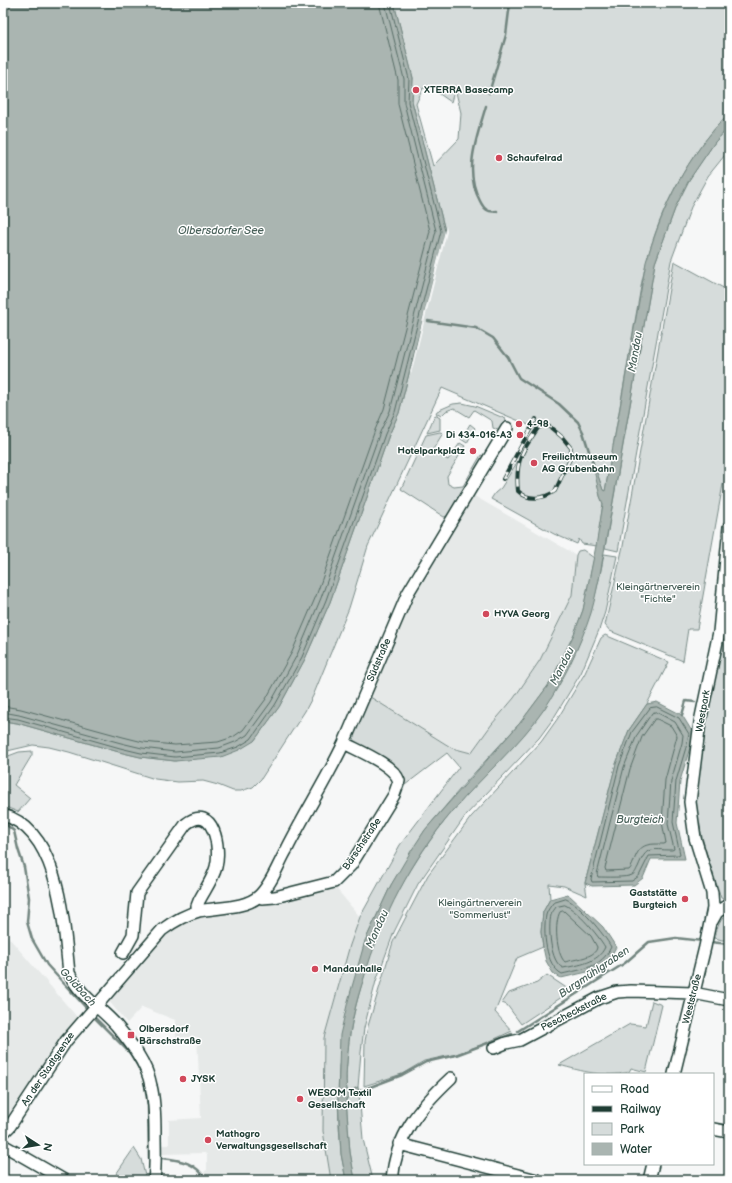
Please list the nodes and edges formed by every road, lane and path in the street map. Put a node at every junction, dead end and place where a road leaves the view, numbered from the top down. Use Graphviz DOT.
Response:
graph roads {
  1 [pos="507,428"];
  2 [pos="729,527"];
  3 [pos="344,744"];
  4 [pos="3,815"];
  5 [pos="712,893"];
  6 [pos="259,896"];
  7 [pos="728,905"];
  8 [pos="198,911"];
  9 [pos="710,923"];
  10 [pos="123,953"];
  11 [pos="693,993"];
  12 [pos="729,1000"];
  13 [pos="92,1010"];
  14 [pos="494,1048"];
  15 [pos="674,1073"];
  16 [pos="451,1078"];
  17 [pos="714,1129"];
  18 [pos="729,1132"];
  19 [pos="3,1133"];
  20 [pos="399,1144"];
  21 [pos="3,1145"];
  22 [pos="653,1165"];
  23 [pos="64,1180"];
  24 [pos="154,1180"];
  25 [pos="392,1180"];
  26 [pos="537,1180"];
  27 [pos="649,1180"];
  1 -- 3 [label="street, Südstraße"];
  2 -- 5 [label="street, Westpark"];
  3 -- 6 [label="street, Südstraße"];
  3 -- 6 [label="street, Bärschstraße"];
  4 -- 13 [label="street"];
  5 -- 9 [label="street, Weststraße"];
  6 -- 8 [label="street, Bärschstraße"];
  7 -- 9 [label="street, Weststraße"];
  8 -- 10 [label="street"];
  8 -- 13 [label="street, Bärschstraße"];
  9 -- 11 [label="street, Weststraße"];
  11 -- 12 [label="street, Pescheckstraße"];
  11 -- 14 [label="street, Pescheckstraße"];
  11 -- 15 [label="street, Weststraße"];
  13 -- 19 [label="street, An der Stadtgrenze"];
  13 -- 24 [label="street"];
  16 -- 20 [label="street"];
  17 -- 18 [label="street"];
  20 -- 25 [label="street"];
  20 -- 26 [label="street"];
  21 -- 23 [label="street"];
  22 -- 27 [label="street"];
}
